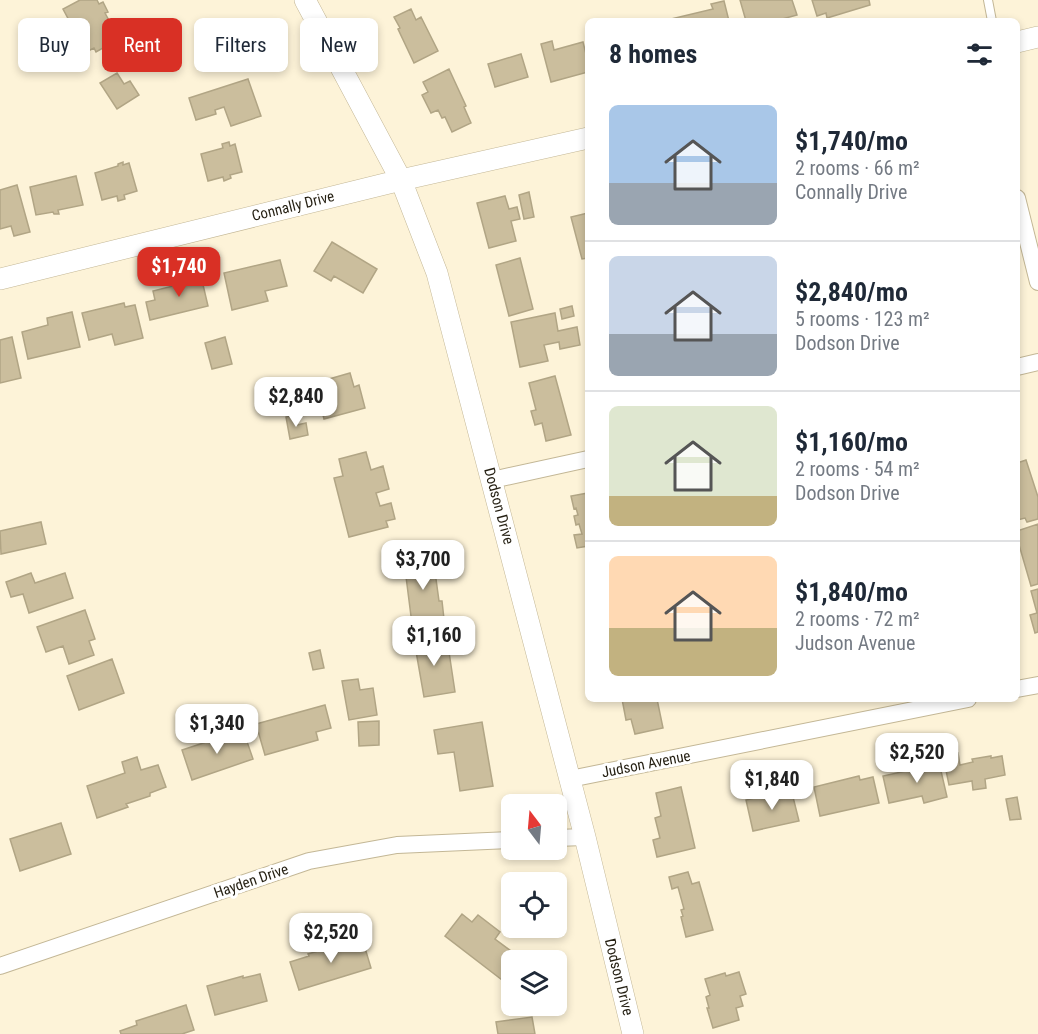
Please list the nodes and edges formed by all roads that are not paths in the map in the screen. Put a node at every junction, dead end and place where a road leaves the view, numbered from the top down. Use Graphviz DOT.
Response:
graph roads {
  1 [pos="305,0"];
  2 [pos="988,0"];
  3 [pos="991,18"];
  4 [pos="1038,37"];
  5 [pos="1020,41"];
  6 [pos="585,139"];
  7 [pos="401,180"];
  8 [pos="1020,210"];
  9 [pos="0,279"];
  10 [pos="1038,282"];
  11 [pos="1038,362"];
  12 [pos="1020,366"];
  13 [pos="585,460"];
  14 [pos="492,480"];
  15 [pos="1038,685"];
  16 [pos="1020,688"];
  17 [pos="953,702"];
  18 [pos="570,779"];
  19 [pos="585,837"];
  20 [pos="567,838"];
  21 [pos="501,840"];
  22 [pos="0,966"];
  23 [pos="633,1034"];
  1 -- 7 [label="street, Dodson Drive"];
  2 -- 3 [label="lane"];
  4 -- 5 [label="street"];
  6 -- 7 [label="street, Connally Drive"];
  7 -- 9 [label="street, Connally Drive"];
  7 -- 14 [label="street, Dodson Drive"];
  8 -- 10 [label="street"];
  11 -- 12 [label="street"];
  13 -- 14 [label="street"];
  14 -- 18 [label="street, Dodson Drive"];
  15 -- 16 [label="street"];
  17 -- 18 [label="street, Judson Avenue"];
  18 -- 19 [label="street, Dodson Drive"];
  19 -- 20 [label="street"];
  19 -- 23 [label="street, Dodson Drive"];
  21 -- 22 [label="street, Hayden Drive"];
}
